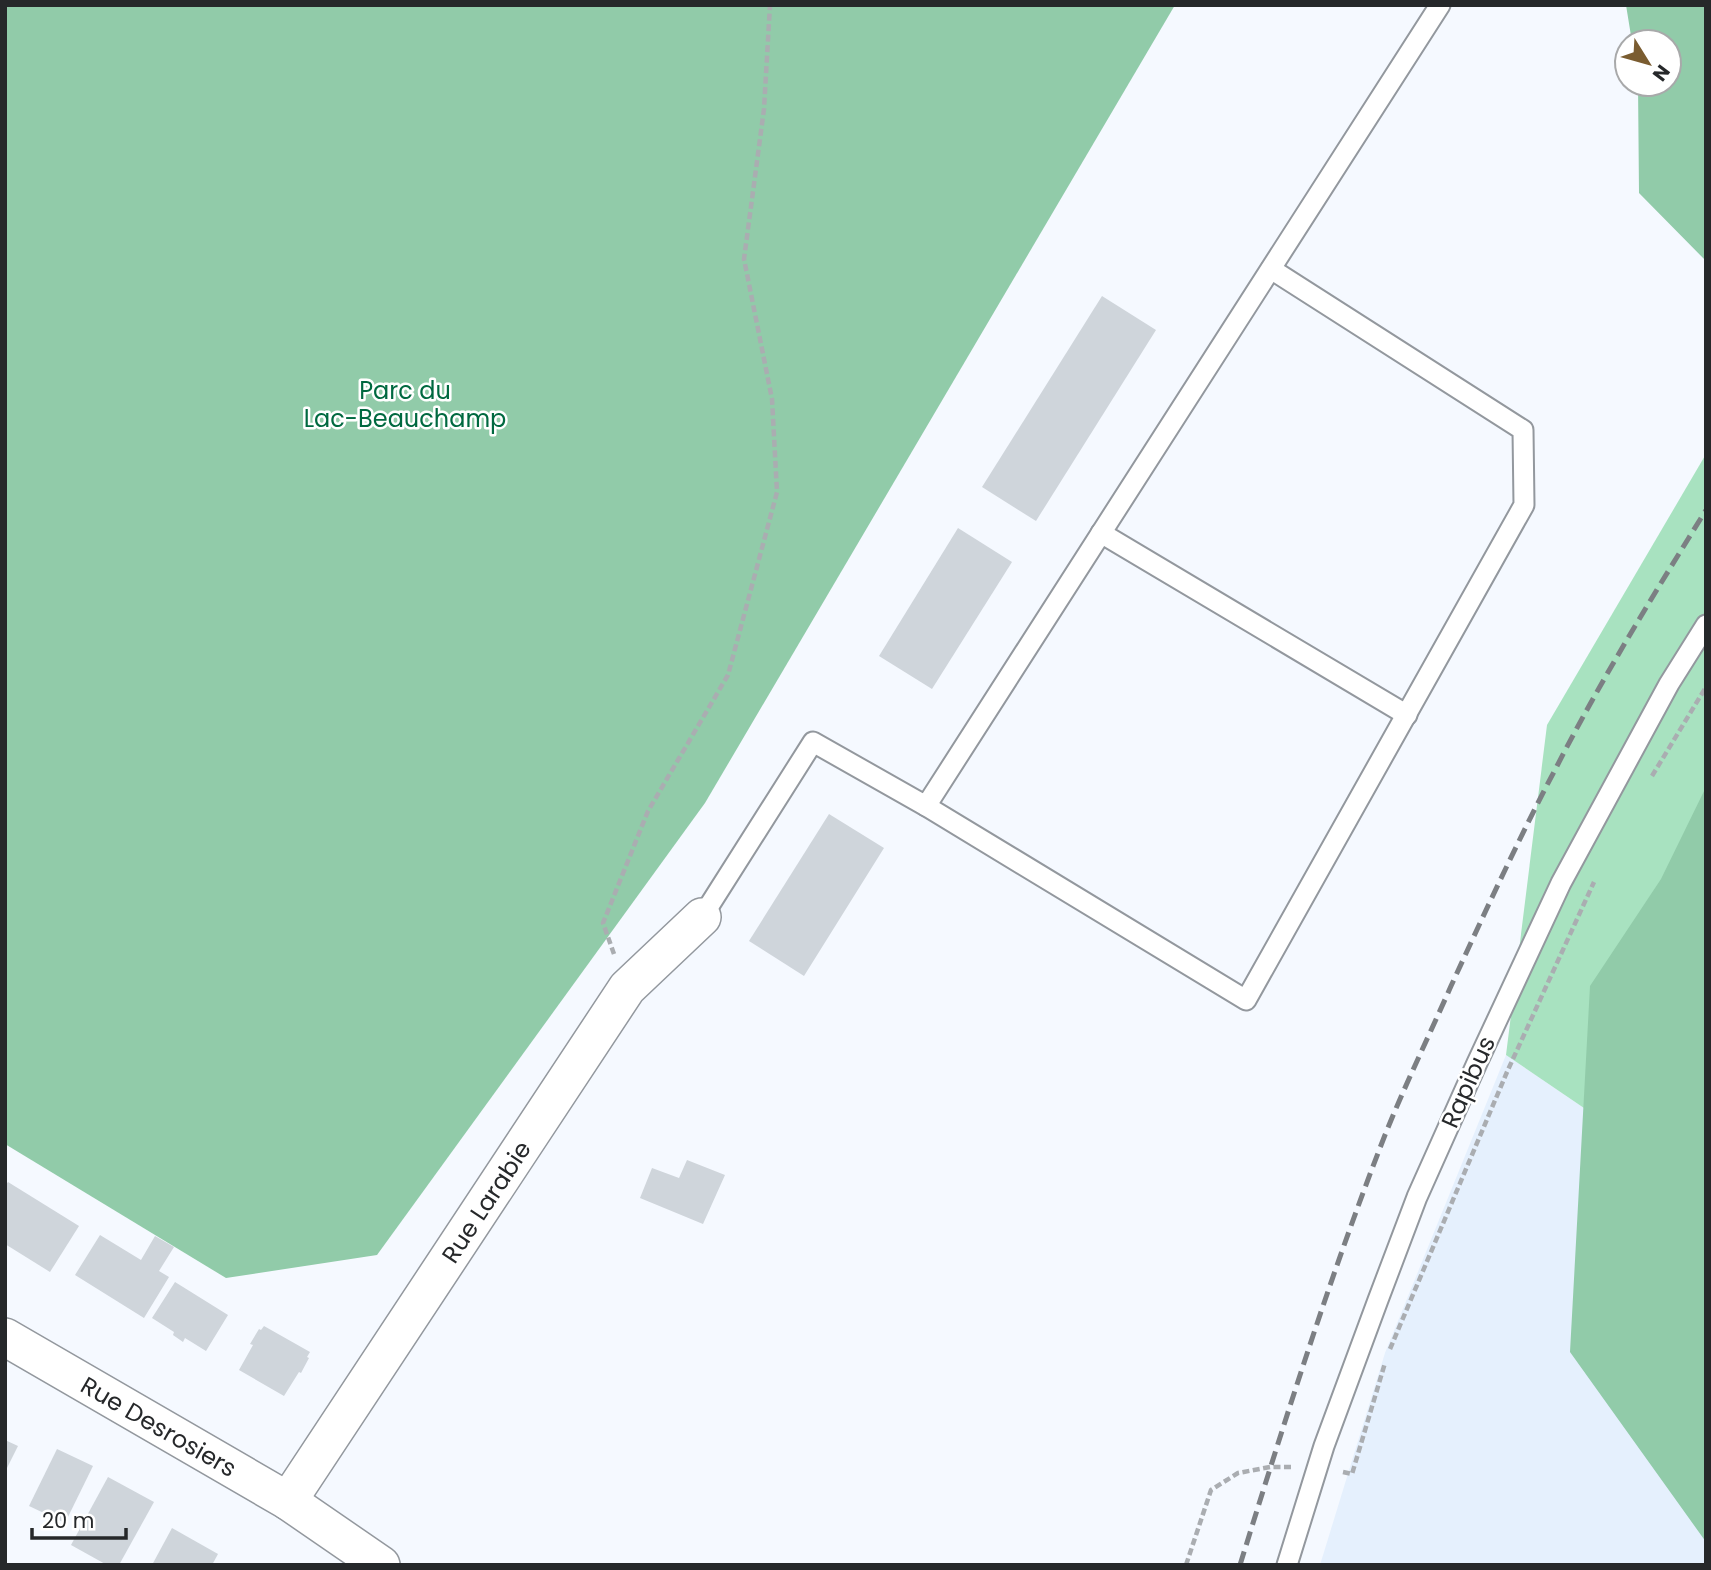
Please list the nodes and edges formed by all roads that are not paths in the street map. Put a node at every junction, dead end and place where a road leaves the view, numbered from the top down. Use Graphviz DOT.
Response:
graph roads {
  1 [pos="1440,5"];
  2 [pos="1271,269"];
  3 [pos="1101,533"];
  4 [pos="1706,625"];
  5 [pos="1407,715"];
  6 [pos="926,806"];
  7 [pos="702,917"];
  8 [pos="5,1337"];
  9 [pos="288,1501"];
  10 [pos="381,1565"];
  11 [pos="1287,1565"];
  1 -- 2 [label="lane"];
  2 -- 3 [label="lane"];
  2 -- 5 [label="lane"];
  3 -- 5 [label="lane"];
  3 -- 6 [label="lane"];
  4 -- 11 [label="lane, Rapibus"];
  5 -- 6 [label="lane"];
  6 -- 7 [label="lane"];
  7 -- 9 [label="street, Rue Larabie"];
  8 -- 9 [label="street, Rue Desrosiers"];
  9 -- 10 [label="street, Rue Desrosiers"];
}
